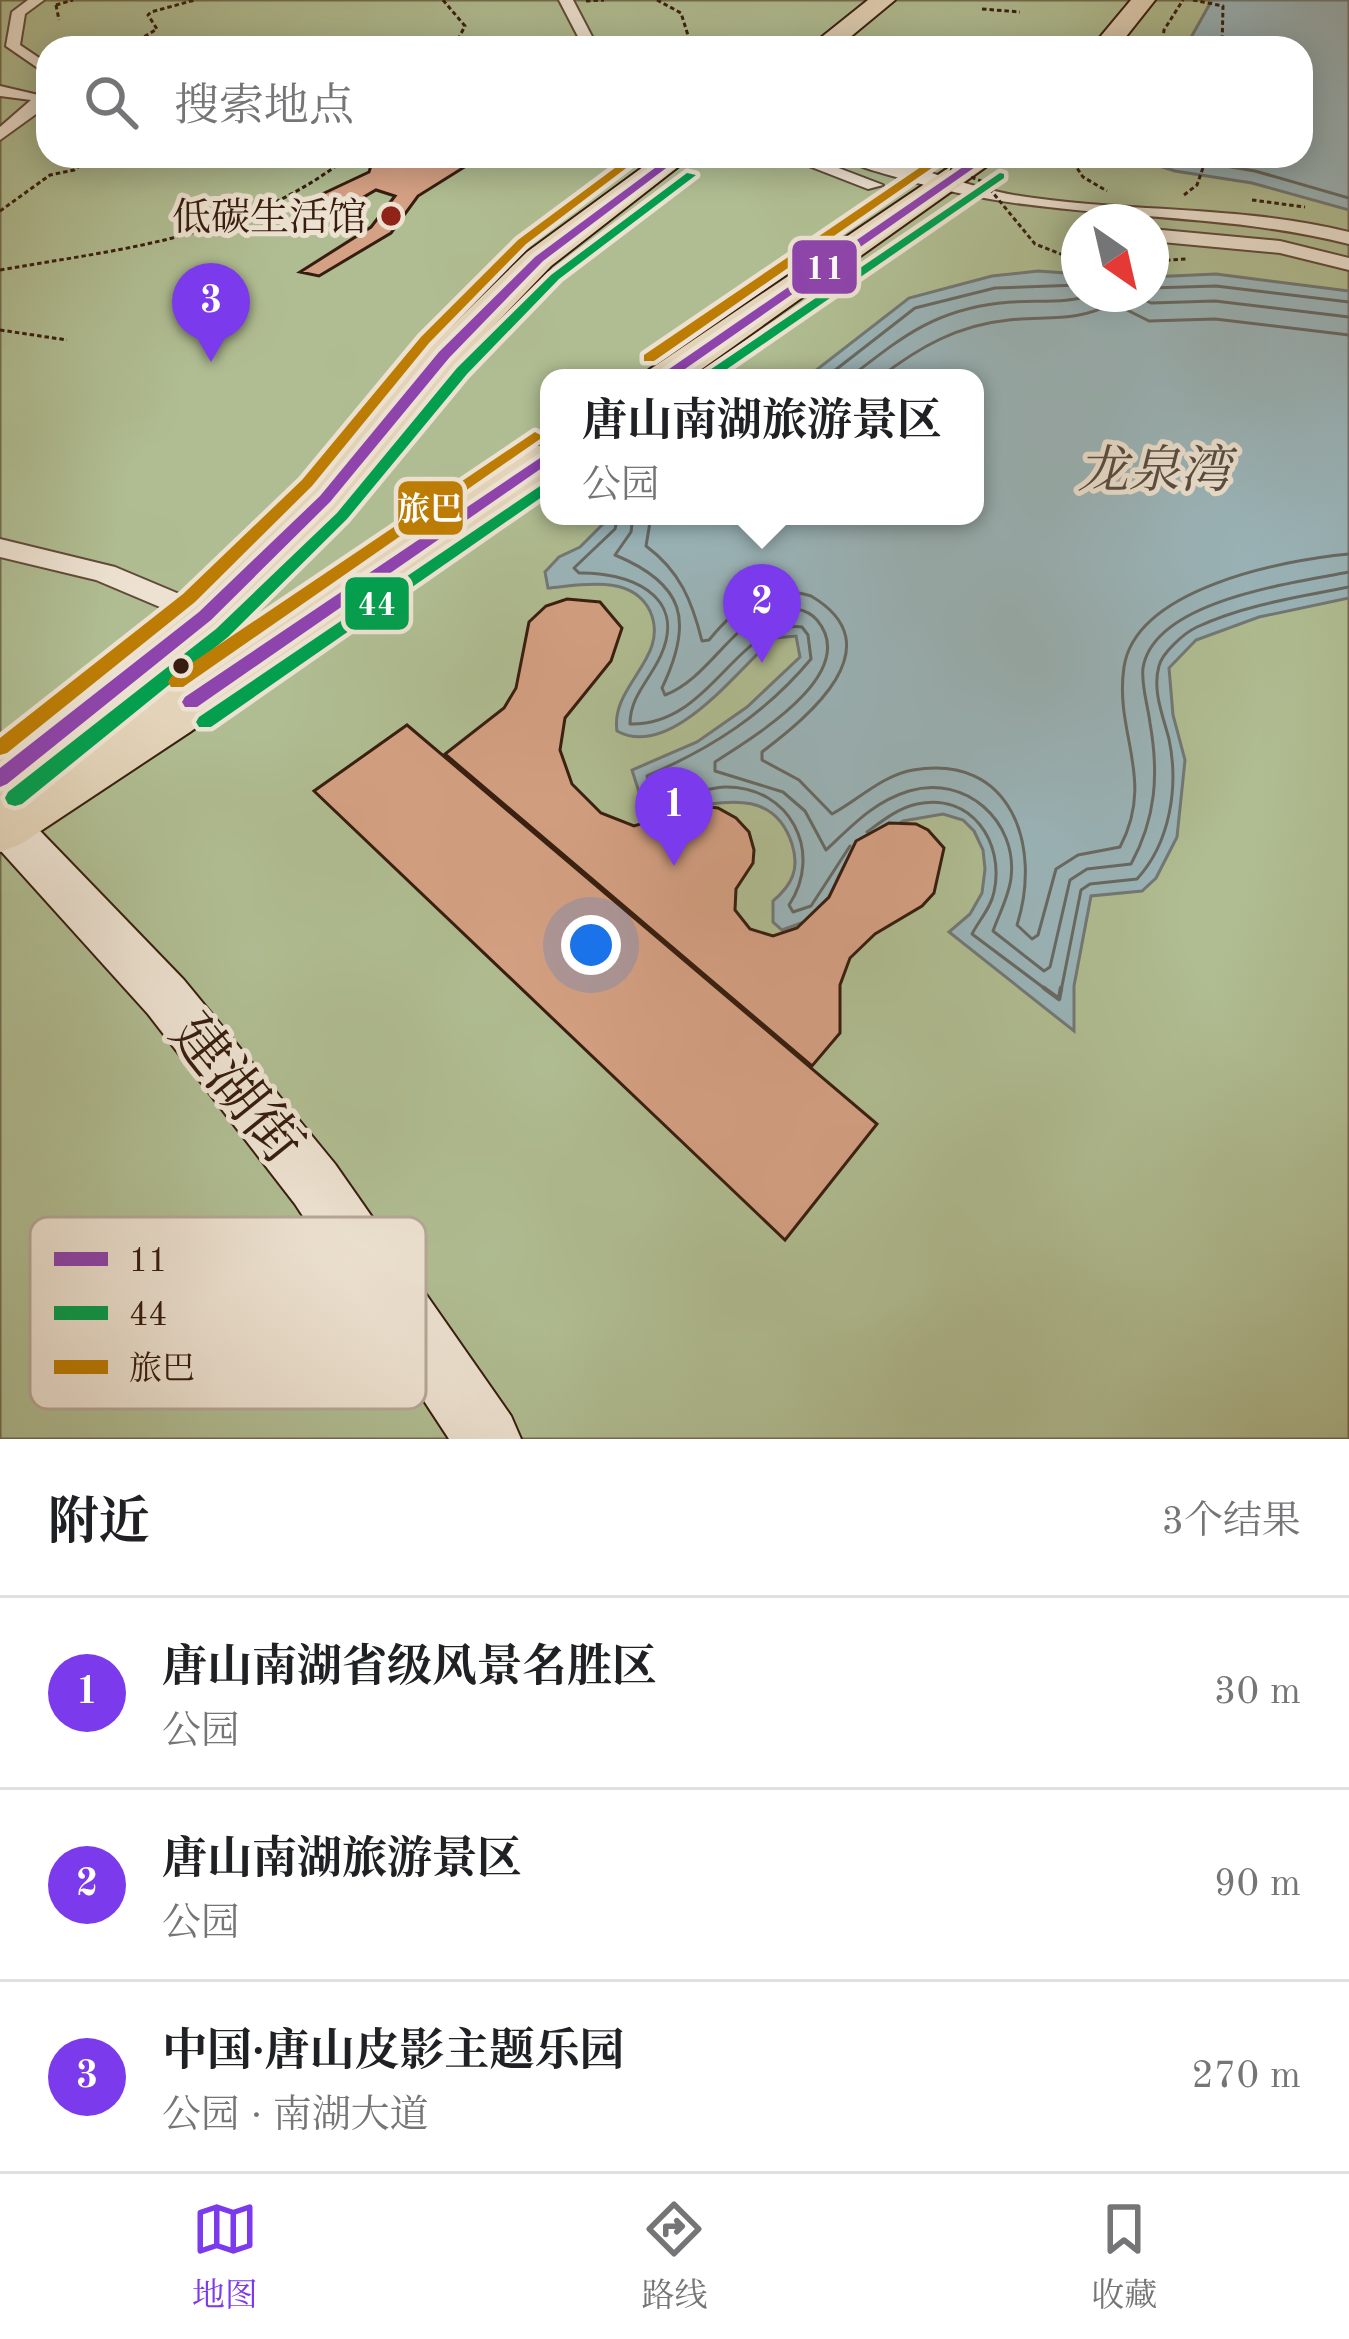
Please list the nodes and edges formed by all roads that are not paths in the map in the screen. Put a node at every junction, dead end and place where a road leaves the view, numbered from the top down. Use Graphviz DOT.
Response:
graph roads {
  1 [pos="37,0"];
  2 [pos="566,0"];
  3 [pos="883,0"];
  4 [pos="1143,0"];
  5 [pos="585,36"];
  6 [pos="836,36"];
  7 [pos="1114,36"];
  8 [pos="36,62"];
  9 [pos="0,91"];
  10 [pos="36,95"];
  11 [pos="36,107"];
  12 [pos="0,135"];
  13 [pos="661,168"];
  14 [pos="836,168"];
  15 [pos="876,168"];
  16 [pos="969,168"];
  17 [pos="933,194"];
  18 [pos="1061,223"];
  19 [pos="1169,237"];
  20 [pos="1349,238"];
  21 [pos="1349,264"];
  22 [pos="676,369"];
  23 [pos="540,462"];
  24 [pos="0,548"];
  25 [pos="205,616"];
  26 [pos="1,812"];
  27 [pos="337,1217"];
  28 [pos="426,1348"];
  29 [pos="488,1439"];
  1 -- 8 [label="street"];
  2 -- 5 [label="street"];
  3 -- 6 [label="highway"];
  4 -- 7 [label="highway"];
  9 -- 10 [label="street"];
  11 -- 12 [label="street"];
  13 -- 25 [label="highway"];
  14 -- 17 [label="street"];
  15 -- 17 [label="street"];
  16 -- 17 [label="highway"];
  17 -- 18 [label="street"];
  17 -- 20 [label="street"];
  17 -- 22 [label="highway"];
  19 -- 21 [label="street"];
  23 -- 26 [label="highway"];
  24 -- 25 [label="street"];
  25 -- 26 [label="highway"];
  26 -- 27 [label="street, 建湖街"];
  28 -- 29 [label="street, 建湖街"];
}
